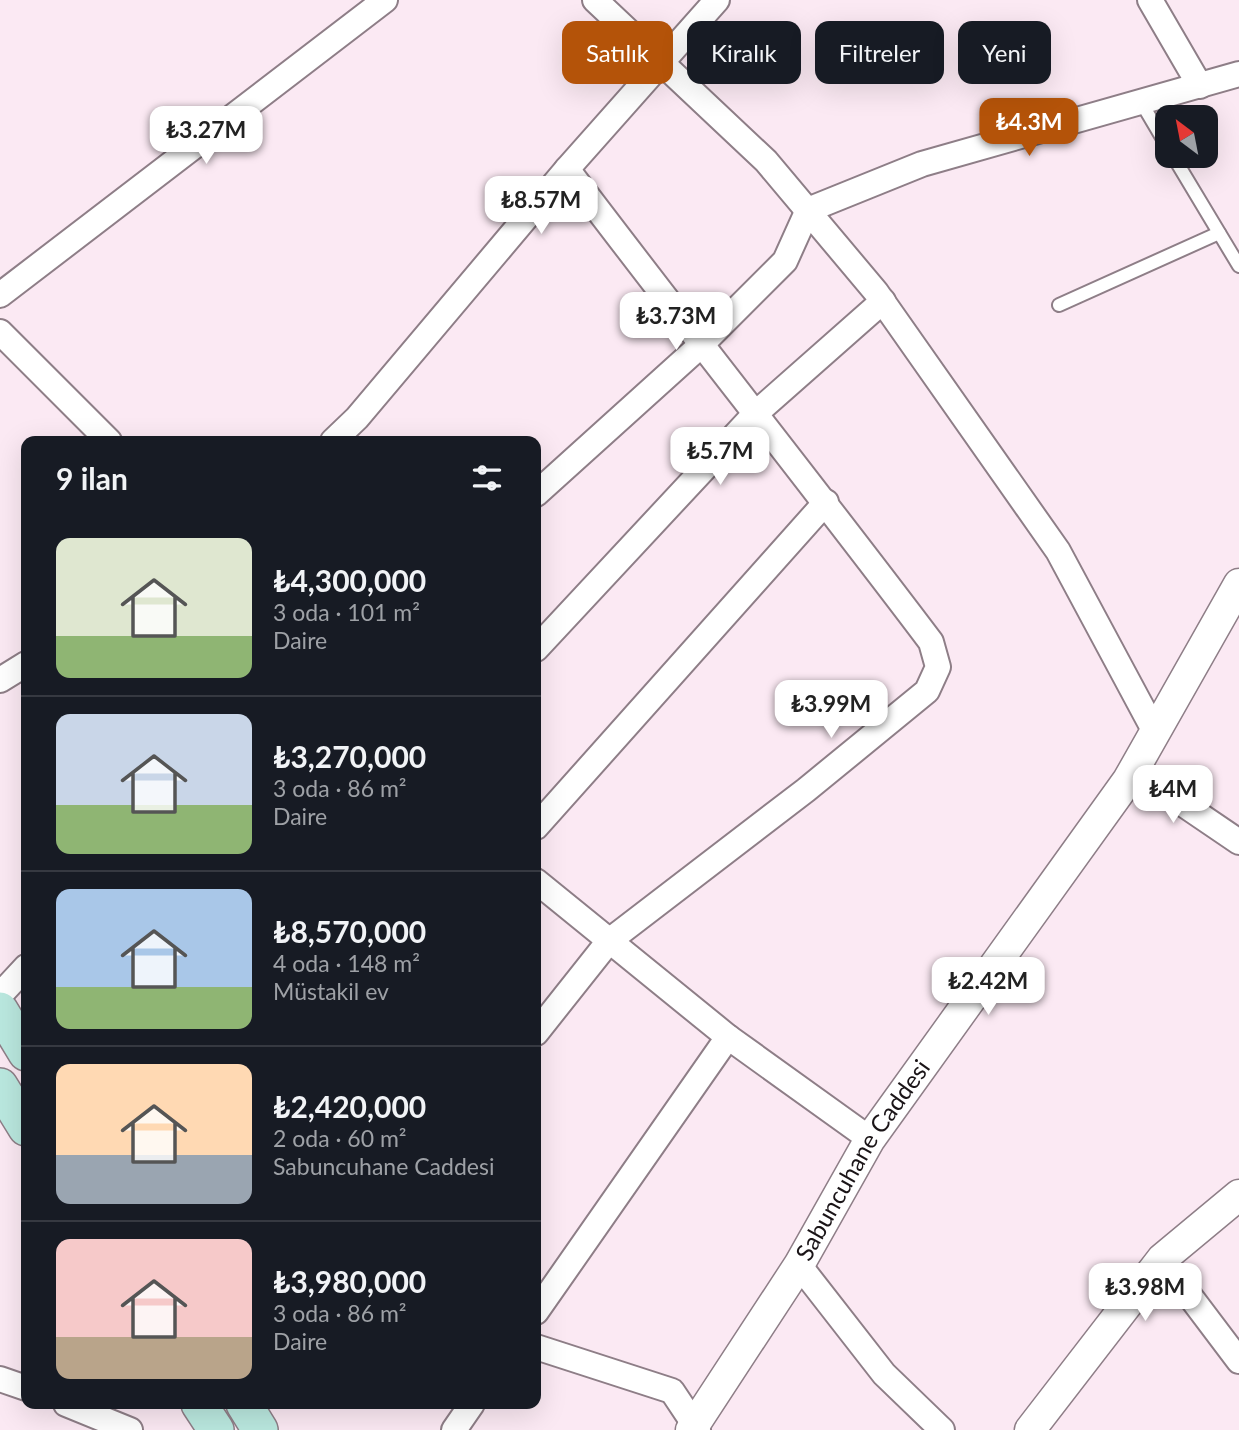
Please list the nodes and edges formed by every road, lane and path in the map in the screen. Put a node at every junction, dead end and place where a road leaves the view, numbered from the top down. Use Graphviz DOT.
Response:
graph roads {
  1 [pos="385,0"];
  2 [pos="596,0"];
  3 [pos="717,0"];
  4 [pos="1150,0"];
  5 [pos="618,21"];
  6 [pos="673,51"];
  7 [pos="673,73"];
  8 [pos="1239,74"];
  9 [pos="644,84"];
  10 [pos="1200,86"];
  11 [pos="1141,102"];
  12 [pos="1155,126"];
  13 [pos="1180,168"];
  14 [pos="567,169"];
  15 [pos="808,210"];
  16 [pos="1219,233"];
  17 [pos="1239,266"];
  18 [pos="0,295"];
  19 [pos="883,301"];
  20 [pos="1059,305"];
  21 [pos="0,332"];
  22 [pos="700,346"];
  23 [pos="755,414"];
  24 [pos="104,436"];
  25 [pos="338,436"];
  26 [pos="541,489"];
  27 [pos="826,502"];
  28 [pos="1239,585"];
  29 [pos="541,644"];
  30 [pos="21,667"];
  31 [pos="0,680"];
  32 [pos="1154,730"];
  33 [pos="1133,770"];
  34 [pos="541,821"];
  35 [pos="1239,842"];
  36 [pos="541,885"];
  37 [pos="609,941"];
  38 [pos="21,972"];
  39 [pos="0,995"];
  40 [pos="0,1010"];
  41 [pos="541,1027"];
  42 [pos="728,1037"];
  43 [pos="21,1044"];
  44 [pos="0,1086"];
  45 [pos="21,1120"];
  46 [pos="870,1139"];
  47 [pos="1239,1195"];
  48 [pos="1162,1259"];
  49 [pos="799,1265"];
  50 [pos="541,1305"];
  51 [pos="541,1349"];
  52 [pos="1239,1361"];
  53 [pos="0,1379"];
  54 [pos="21,1386"];
  55 [pos="74,1409"];
  56 [pos="202,1409"];
  57 [pos="247,1409"];
  58 [pos="469,1409"];
  59 [pos="96,1424"];
  60 [pos="696,1428"];
  61 [pos="130,1430"];
  62 [pos="216,1430"];
  63 [pos="260,1430"];
  64 [pos="454,1430"];
  65 [pos="942,1430"];
  66 [pos="1030,1430"];
  1 -- 18 [label="street"];
  2 -- 5 [label="street"];
  3 -- 6 [label="street"];
  4 -- 10 [label="street"];
  7 -- 15 [label="street"];
  8 -- 10 [label="street"];
  9 -- 14 [label="street"];
  10 -- 11 [label="street"];
  11 -- 12 [label="lane"];
  11 -- 15 [label="street"];
  13 -- 16 [label="lane"];
  14 -- 22 [label="street"];
  14 -- 25 [label="street"];
  15 -- 19 [label="street"];
  15 -- 22 [label="street"];
  16 -- 17 [label="lane"];
  16 -- 20 [label="lane"];
  19 -- 23 [label="street"];
  19 -- 32 [label="street"];
  21 -- 24 [label="street"];
  22 -- 23 [label="street"];
  22 -- 26 [label="street"];
  23 -- 27 [label="street"];
  23 -- 29 [label="street"];
  27 -- 34 [label="street"];
  27 -- 37 [label="street"];
  28 -- 32 [label="street, Sabuncuhane Caddesi"];
  30 -- 31 [label="street"];
  32 -- 33 [label="street, Sabuncuhane Caddesi"];
  33 -- 35 [label="street"];
  33 -- 46 [label="street, Sabuncuhane Caddesi"];
  36 -- 37 [label="street"];
  37 -- 41 [label="street"];
  37 -- 42 [label="street"];
  38 -- 39 [label="street"];
  40 -- 43 [label="main road"];
  42 -- 46 [label="street"];
  42 -- 50 [label="street"];
  44 -- 45 [label="main road"];
  46 -- 49 [label="street, Sabuncuhane Caddesi"];
  47 -- 48 [label="street"];
  48 -- 52 [label="street"];
  48 -- 66 [label="street"];
  49 -- 60 [label="street, Sabuncuhane Caddesi"];
  49 -- 65 [label="street"];
  51 -- 60 [label="street"];
  53 -- 54 [label="street"];
  55 -- 59 [label="street"];
  56 -- 62 [label="main road"];
  57 -- 63 [label="main road"];
  58 -- 64 [label="street"];
  59 -- 61 [label="street"];
}
